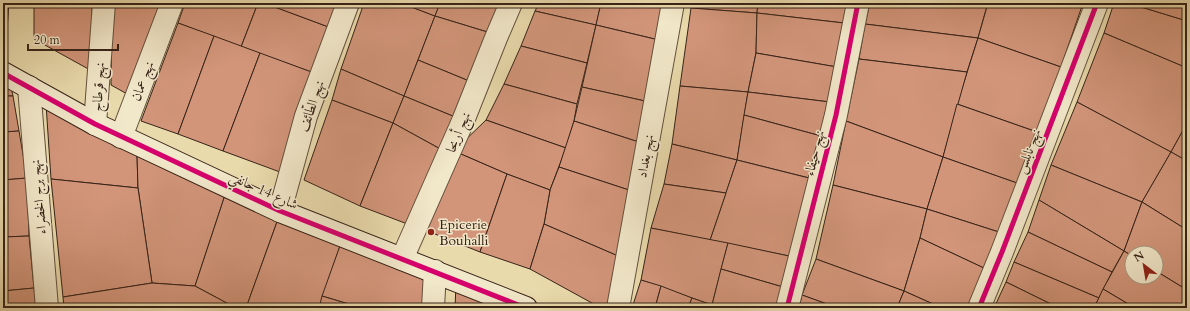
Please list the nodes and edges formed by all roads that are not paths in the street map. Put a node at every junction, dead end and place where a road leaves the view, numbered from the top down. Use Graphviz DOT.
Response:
graph roads {
  1 [pos="104,3"];
  2 [pos="172,3"];
  3 [pos="348,3"];
  4 [pos="511,3"];
  5 [pos="673,3"];
  6 [pos="858,3"];
  7 [pos="1097,3"];
  8 [pos="3,73"];
  9 [pos="29,87"];
  10 [pos="95,124"];
  11 [pos="121,137"];
  12 [pos="280,211"];
  13 [pos="402,259"];
  14 [pos="435,272"];
  15 [pos="47,308"];
  16 [pos="433,308"];
  17 [pos="526,308"];
  18 [pos="618,308"];
  19 [pos="787,308"];
  20 [pos="979,308"];
  1 -- 10 [label="street, نهج قرطاج"];
  2 -- 11 [label="street, نهج عمان"];
  3 -- 12 [label="street, نهج الطّائف"];
  4 -- 13 [label="street, نهج أريحا"];
  5 -- 18 [label="street, نهج بغداد"];
  6 -- 19 [label="street, نهج حيفاء"];
  7 -- 20 [label="street, نهج نابلس"];
  8 -- 9 [label="street, شارع 14 جانفي"];
  9 -- 10 [label="street, شارع 14 جانفي"];
  9 -- 15 [label="street, نهج برج الخضراء"];
  10 -- 11 [label="street, شارع 14 جانفي"];
  11 -- 12 [label="street, شارع 14 جانفي"];
  12 -- 13 [label="street, شارع 14 جانفي"];
  13 -- 14 [label="street, شارع 14 جانفي"];
  14 -- 16 [label="street"];
  14 -- 17 [label="street, شارع 14 جانفي"];
}
